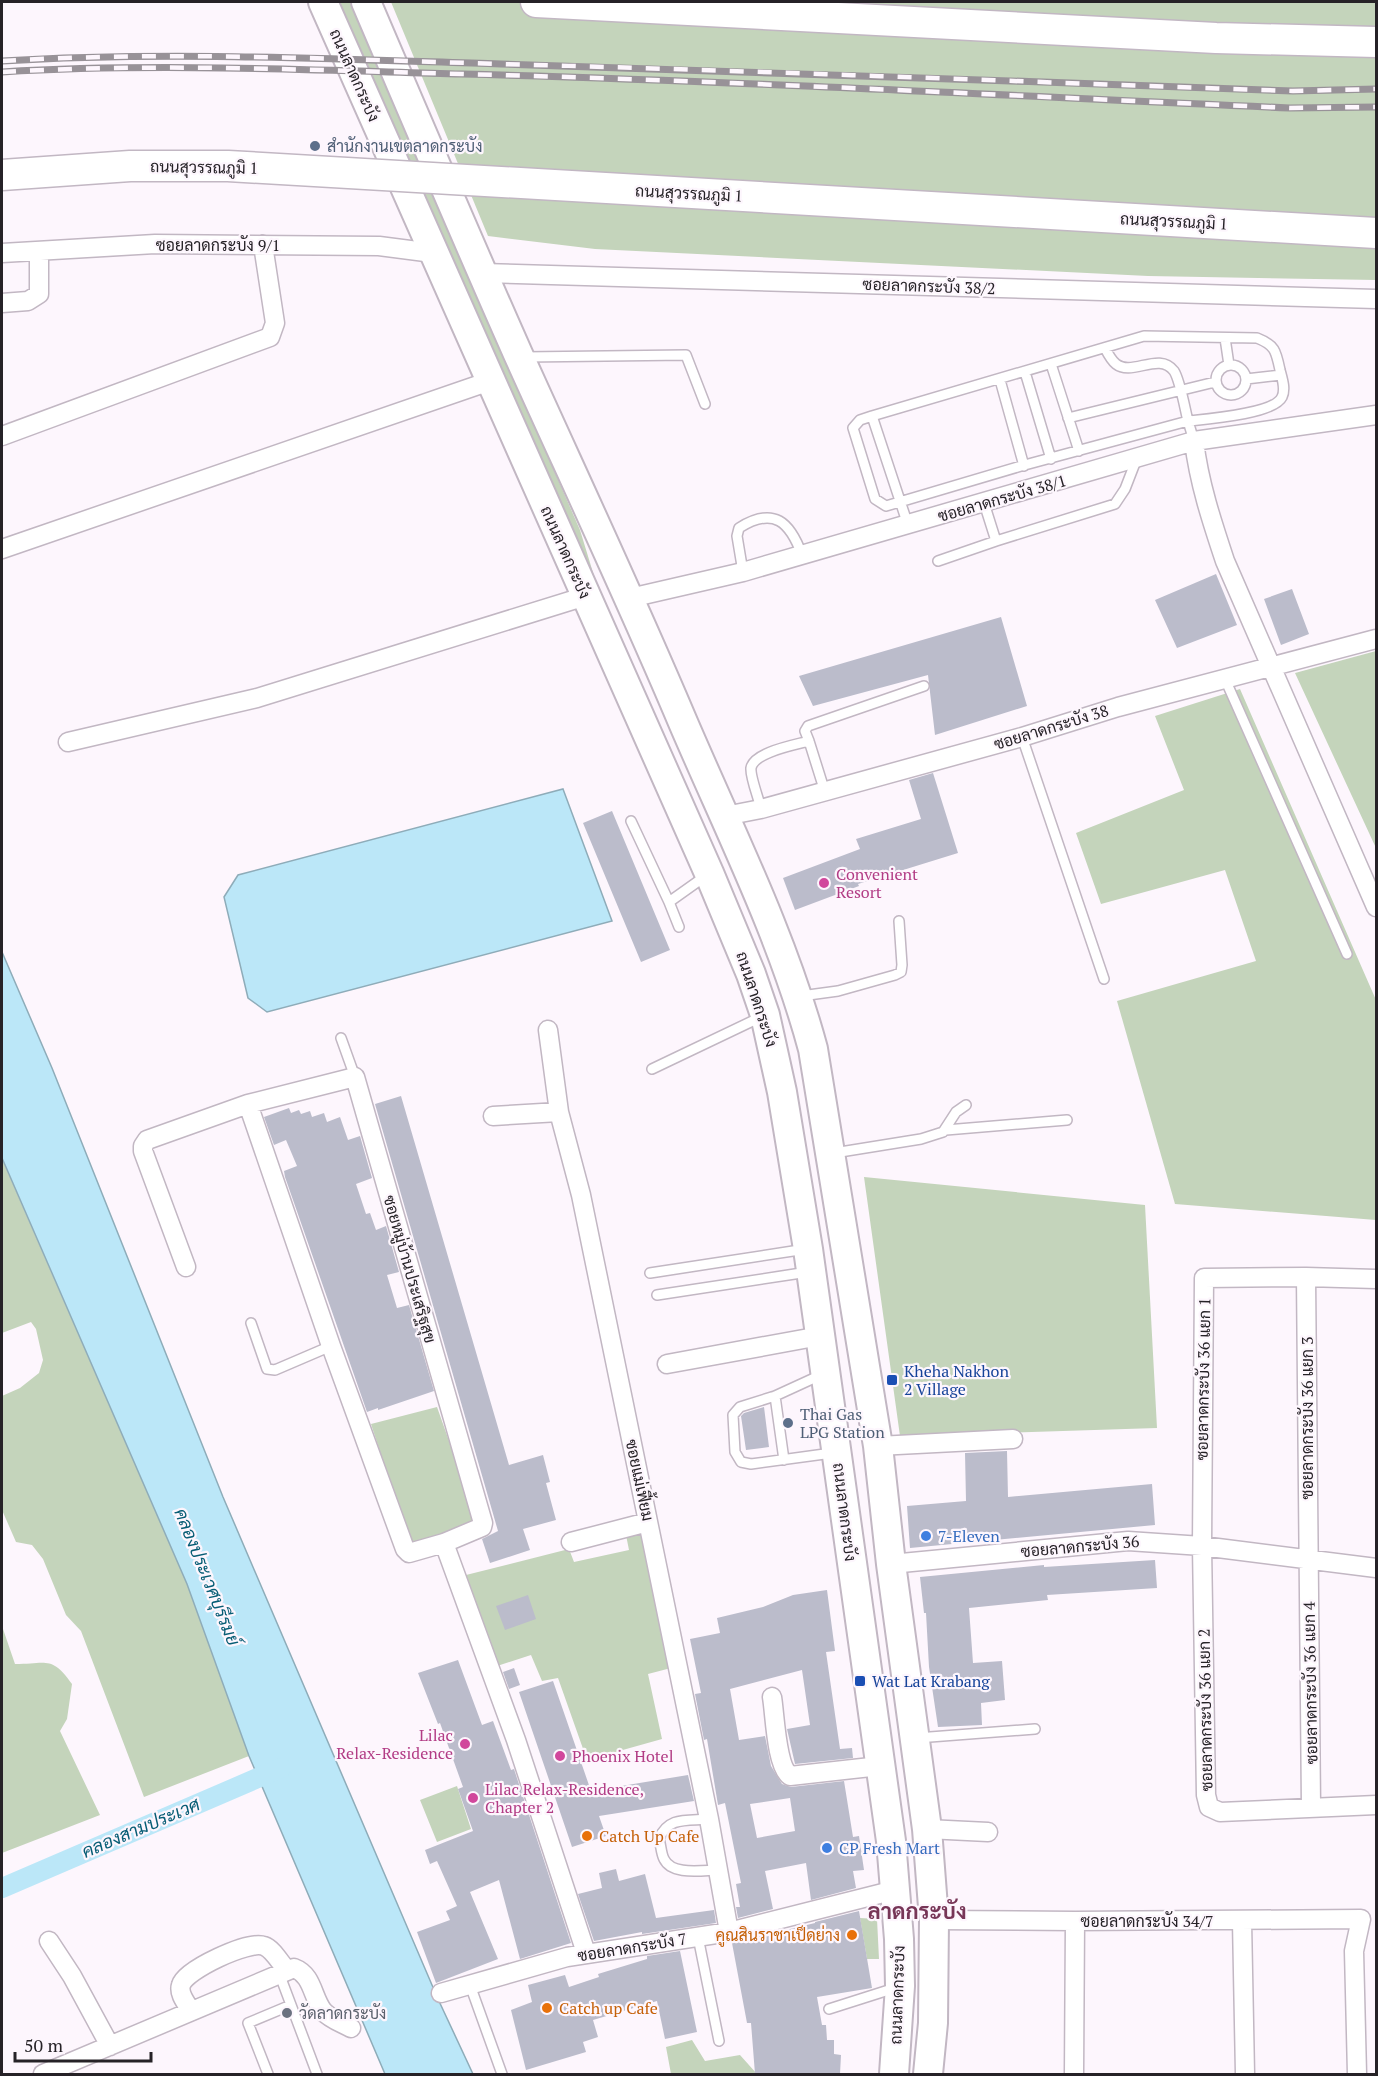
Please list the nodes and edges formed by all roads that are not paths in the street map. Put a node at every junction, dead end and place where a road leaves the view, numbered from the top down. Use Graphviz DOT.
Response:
graph roads {
  1 [pos="322,2"];
  2 [pos="366,2"];
  3 [pos="536,2"];
  4 [pos="1377,42"];
  5 [pos="2,175"];
  6 [pos="1377,233"];
  7 [pos="263,245"];
  8 [pos="39,251"];
  9 [pos="2,253"];
  10 [pos="434,253"];
  11 [pos="482,273"];
  12 [pos="1377,299"];
  13 [pos="2,303"];
  14 [pos="1225,338"];
  15 [pos="1105,348"];
  16 [pos="520,357"];
  17 [pos="1052,364"];
  18 [pos="1229,365"];
  19 [pos="1025,372"];
  20 [pos="1281,375"];
  21 [pos="1246,379"];
  22 [pos="1000,380"];
  23 [pos="490,381"];
  24 [pos="1215,382"];
  25 [pos="1180,391"];
  26 [pos="1232,396"];
  27 [pos="705,404"];
  28 [pos="1240,414"];
  29 [pos="1377,415"];
  30 [pos="872,416"];
  31 [pos="1068,418"];
  32 [pos="1188,421"];
  33 [pos="2,436"];
  34 [pos="1194,441"];
  35 [pos="1078,451"];
  36 [pos="1137,458"];
  37 [pos="1051,459"];
  38 [pos="1024,466"];
  39 [pos="901,502"];
  40 [pos="984,503"];
  41 [pos="908,525"];
  42 [pos="996,542"];
  43 [pos="2,549"];
  44 [pos="802,555"];
  45 [pos="938,561"];
  46 [pos="743,572"];
  47 [pos="586,596"];
  48 [pos="630,598"];
  49 [pos="1377,639"];
  50 [pos="1270,667"];
  51 [pos="1225,679"];
  52 [pos="924,686"];
  53 [pos="1022,737"];
  54 [pos="808,741"];
  55 [pos="68,742"];
  56 [pos="694,747"];
  57 [pos="659,765"];
  58 [pos="825,792"];
  59 [pos="761,809"];
  60 [pos="725,816"];
  61 [pos="632,821"];
  62 [pos="709,873"];
  63 [pos="669,902"];
  64 [pos="1377,907"];
  65 [pos="899,921"];
  66 [pos="679,927"];
  67 [pos="1347,954"];
  68 [pos="1104,979"];
  69 [pos="799,996"];
  70 [pos="765,1015"];
  71 [pos="548,1030"];
  72 [pos="341,1038"];
  73 [pos="652,1069"];
  74 [pos="355,1077"];
  75 [pos="248,1104"];
  76 [pos="966,1105"];
  77 [pos="559,1112"];
  78 [pos="493,1116"];
  79 [pos="1067,1120"];
  80 [pos="946,1130"];
  81 [pos="832,1154"];
  82 [pos="809,1260"];
  83 [pos="186,1267"];
  84 [pos="650,1273"];
  85 [pos="1306,1277"];
  86 [pos="1377,1279"];
  87 [pos="657,1295"];
  88 [pos="251,1323"];
  89 [pos="820,1336"];
  90 [pos="331,1346"];
  91 [pos="667,1364"];
  92 [pos="825,1373"];
  93 [pos="775,1396"];
  94 [pos="1013,1439"];
  95 [pos="878,1446"];
  96 [pos="838,1452"];
  97 [pos="784,1460"];
  98 [pos="648,1522"];
  99 [pos="571,1542"];
  100 [pos="444,1543"];
  101 [pos="1202,1545"];
  102 [pos="1308,1560"];
  103 [pos="891,1564"];
  104 [pos="852,1566"];
  105 [pos="1377,1568"];
  106 [pos="772,1696"];
  107 [pos="1035,1729"];
  108 [pos="915,1738"];
  109 [pos="880,1766"];
  110 [pos="1377,1805"];
  111 [pos="1311,1807"];
  112 [pos="709,1820"];
  113 [pos="927,1829"];
  114 [pos="988,1832"];
  115 [pos="719,1870"];
  116 [pos="895,1890"];
  117 [pos="1369,1919"];
  118 [pos="934,1920"];
  119 [pos="1075,1921"];
  120 [pos="1242,1921"];
  121 [pos="729,1932"];
  122 [pos="698,1937"];
  123 [pos="49,1941"];
  124 [pos="586,1953"];
  125 [pos="283,1972"];
  126 [pos="470,1985"];
  127 [pos="900,1986"];
  128 [pos="441,1993"];
  129 [pos="291,2005"];
  130 [pos="829,2009"];
  131 [pos="191,2011"];
  132 [pos="351,2028"];
  133 [pos="719,2040"];
  134 [pos="110,2046"];
  135 [pos="43,2074"];
  136 [pos="268,2074"];
  137 [pos="317,2074"];
  138 [pos="502,2074"];
  139 [pos="894,2074"];
  140 [pos="928,2074"];
  141 [pos="1074,2074"];
  142 [pos="1245,2074"];
  143 [pos="1357,2074"];
  1 -- 10 [label="main road, ถนนลาดกระบัง"];
  2 -- 11 [label="main road"];
  3 -- 4 [label="highway"];
  5 -- 6 [label="highway, ถนนสุวรรณภูมิ 1, bridge"];
  7 -- 8 [label="street, ซอยลาดกระบัง 9/1"];
  7 -- 10 [label="street, ซอยลาดกระบัง 9/1"];
  7 -- 33 [label="street"];
  8 -- 9 [label="street, ซอยลาดกระบัง 9/1"];
  8 -- 13 [label="street"];
  10 -- 23 [label="main road, ถนนลาดกระบัง"];
  11 -- 12 [label="street, ซอยลาดกระบัง 38/2"];
  11 -- 16 [label="main road"];
  14 -- 15 [label="lane"];
  14 -- 18 [label="lane"];
  14 -- 20 [label="lane"];
  15 -- 17 [label="lane"];
  15 -- 25 [label="lane"];
  16 -- 27 [label="lane"];
  16 -- 48 [label="main road"];
  17 -- 19 [label="lane"];
  17 -- 31 [label="lane"];
  18 -- 21 [label="lane"];
  18 -- 24 [label="lane"];
  19 -- 22 [label="lane"];
  19 -- 37 [label="lane"];
  20 -- 21 [label="lane"];
  20 -- 28 [label="lane"];
  21 -- 26 [label="lane"];
  22 -- 30 [label="lane"];
  22 -- 38 [label="lane"];
  23 -- 43 [label="street"];
  23 -- 47 [label="main road, ถนนลาดกระบัง"];
  24 -- 25 [label="lane"];
  24 -- 26 [label="lane"];
  25 -- 31 [label="lane"];
  25 -- 32 [label="lane"];
  26 -- 28 [label="lane"];
  28 -- 32 [label="lane"];
  29 -- 34 [label="street, ซอยลาดกระบัง 38/1"];
  30 -- 39 [label="lane"];
  30 -- 39 [label="lane"];
  31 -- 35 [label="lane"];
  32 -- 34 [label="lane"];
  32 -- 35 [label="lane"];
  34 -- 36 [label="street, ซอยลาดกระบัง 38/1"];
  34 -- 50 [label="street"];
  35 -- 37 [label="lane"];
  36 -- 40 [label="street, ซอยลาดกระบัง 38/1"];
  36 -- 42 [label="lane"];
  37 -- 38 [label="lane"];
  38 -- 39 [label="lane"];
  39 -- 41 [label="lane"];
  40 -- 41 [label="street, ซอยลาดกระบัง 38/1"];
  40 -- 42 [label="lane"];
  41 -- 44 [label="street, ซอยลาดกระบัง 38/1"];
  42 -- 45 [label="lane"];
  44 -- 46 [label="street, ซอยลาดกระบัง 38/1"];
  44 -- 46 [label="lane"];
  46 -- 48 [label="street, ซอยลาดกระบัง 38/1"];
  47 -- 55 [label="street"];
  47 -- 57 [label="main road, ถนนลาดกระบัง"];
  48 -- 56 [label="main road"];
  49 -- 50 [label="street, ซอยลาดกระบัง 38"];
  50 -- 51 [label="street, ซอยลาดกระบัง 38"];
  50 -- 64 [label="street"];
  51 -- 53 [label="street, ซอยลาดกระบัง 38"];
  51 -- 67 [label="lane"];
  52 -- 54 [label="lane"];
  53 -- 58 [label="street, ซอยลาดกระบัง 38"];
  53 -- 68 [label="lane"];
  54 -- 58 [label="lane"];
  54 -- 59 [label="lane"];
  56 -- 57 [label="main road"];
  56 -- 60 [label="main road"];
  57 -- 62 [label="main road, ถนนลาดกระบัง"];
  58 -- 59 [label="street, ซอยลาดกระบัง 38"];
  59 -- 60 [label="street, ซอยลาดกระบัง 38"];
  60 -- 69 [label="main road"];
  61 -- 63 [label="lane"];
  62 -- 63 [label="lane"];
  62 -- 70 [label="main road, ถนนลาดกระบัง"];
  63 -- 66 [label="lane"];
  65 -- 69 [label="lane"];
  69 -- 81 [label="main road"];
  70 -- 73 [label="lane"];
  70 -- 82 [label="main road, ถนนลาดกระบัง"];
  71 -- 77 [label="street, ซอยแม่เฟี้ยม"];
  72 -- 74 [label="lane"];
  74 -- 75 [label="street"];
  74 -- 100 [label="street, ซอยหมู่บ้านประเสริฐสุข"];
  75 -- 83 [label="street"];
  75 -- 90 [label="street, ซอยหมู่บ้านประเสริฐสุข"];
  76 -- 80 [label="lane"];
  77 -- 78 [label="street"];
  77 -- 98 [label="street, ซอยแม่เฟี้ยม"];
  79 -- 80 [label="lane"];
  80 -- 81 [label="lane"];
  81 -- 95 [label="main road"];
  82 -- 84 [label="lane"];
  82 -- 87 [label="lane"];
  82 -- 89 [label="main road, ถนนลาดกระบัง"];
  85 -- 86 [label="street"];
  85 -- 101 [label="street, ซอยลาดกระบัง 36 แยก 1"];
  85 -- 102 [label="street, ซอยลาดกระบัง 36 แยก 3"];
  88 -- 90 [label="lane"];
  89 -- 91 [label="street"];
  89 -- 92 [label="main road, ถนนลาดกระบัง"];
  90 -- 100 [label="street, ซอยหมู่บ้านประเสริฐสุข"];
  92 -- 93 [label="lane"];
  92 -- 96 [label="main road, ถนนลาดกระบัง"];
  93 -- 97 [label="lane"];
  93 -- 97 [label="lane"];
  94 -- 95 [label="street"];
  95 -- 103 [label="main road"];
  96 -- 97 [label="lane"];
  96 -- 104 [label="main road, ถนนลาดกระบัง"];
  98 -- 99 [label="street"];
  98 -- 112 [label="street, ซอยแม่เฟี้ยม"];
  100 -- 124 [label="street"];
  101 -- 102 [label="street, ซอยลาดกระบัง 36"];
  101 -- 103 [label="street, ซอยลาดกระบัง 36"];
  101 -- 111 [label="street, ซอยลาดกระบัง 36 แยก 2"];
  102 -- 105 [label="street, ซอยลาดกระบัง 36"];
  102 -- 111 [label="street, ซอยลาดกระบัง 36 แยก 4"];
  103 -- 104 [label="main road"];
  103 -- 108 [label="main road"];
  104 -- 109 [label="main road, ถนนลาดกระบัง"];
  106 -- 109 [label="street"];
  107 -- 108 [label="lane"];
  108 -- 113 [label="main road"];
  109 -- 116 [label="main road, ถนนลาดกระบัง"];
  110 -- 111 [label="street"];
  112 -- 115 [label="street, ซอยแม่เฟี้ยม"];
  112 -- 115 [label="lane"];
  113 -- 114 [label="street"];
  113 -- 118 [label="main road"];
  115 -- 121 [label="street, ซอยแม่เฟี้ยม"];
  116 -- 121 [label="street, ซอยลาดกระบัง 7"];
  116 -- 127 [label="main road, ถนนลาดกระบัง"];
  117 -- 120 [label="street, ซอยลาดกระบัง 34/7"];
  117 -- 143 [label="street, ซอยลาดกระบัง 34/7"];
  118 -- 119 [label="street, ซอยลาดกระบัง 34/7"];
  118 -- 140 [label="main road"];
  119 -- 120 [label="street, ซอยลาดกระบัง 34/7"];
  119 -- 141 [label="street"];
  120 -- 142 [label="street"];
  121 -- 122 [label="street, ซอยลาดกระบัง 7"];
  122 -- 124 [label="street, ซอยลาดกระบัง 7"];
  122 -- 133 [label="lane"];
  123 -- 134 [label="street"];
  124 -- 126 [label="street, ซอยลาดกระบัง 7"];
  125 -- 129 [label="lane"];
  125 -- 131 [label="street"];
  125 -- 131 [label="street"];
  125 -- 132 [label="street"];
  126 -- 128 [label="street, ซอยลาดกระบัง 7"];
  126 -- 138 [label="lane"];
  127 -- 130 [label="lane"];
  127 -- 139 [label="main road, ถนนลาดกระบัง"];
  129 -- 136 [label="lane"];
  129 -- 137 [label="lane"];
  131 -- 134 [label="street"];
  134 -- 135 [label="street"];
}
